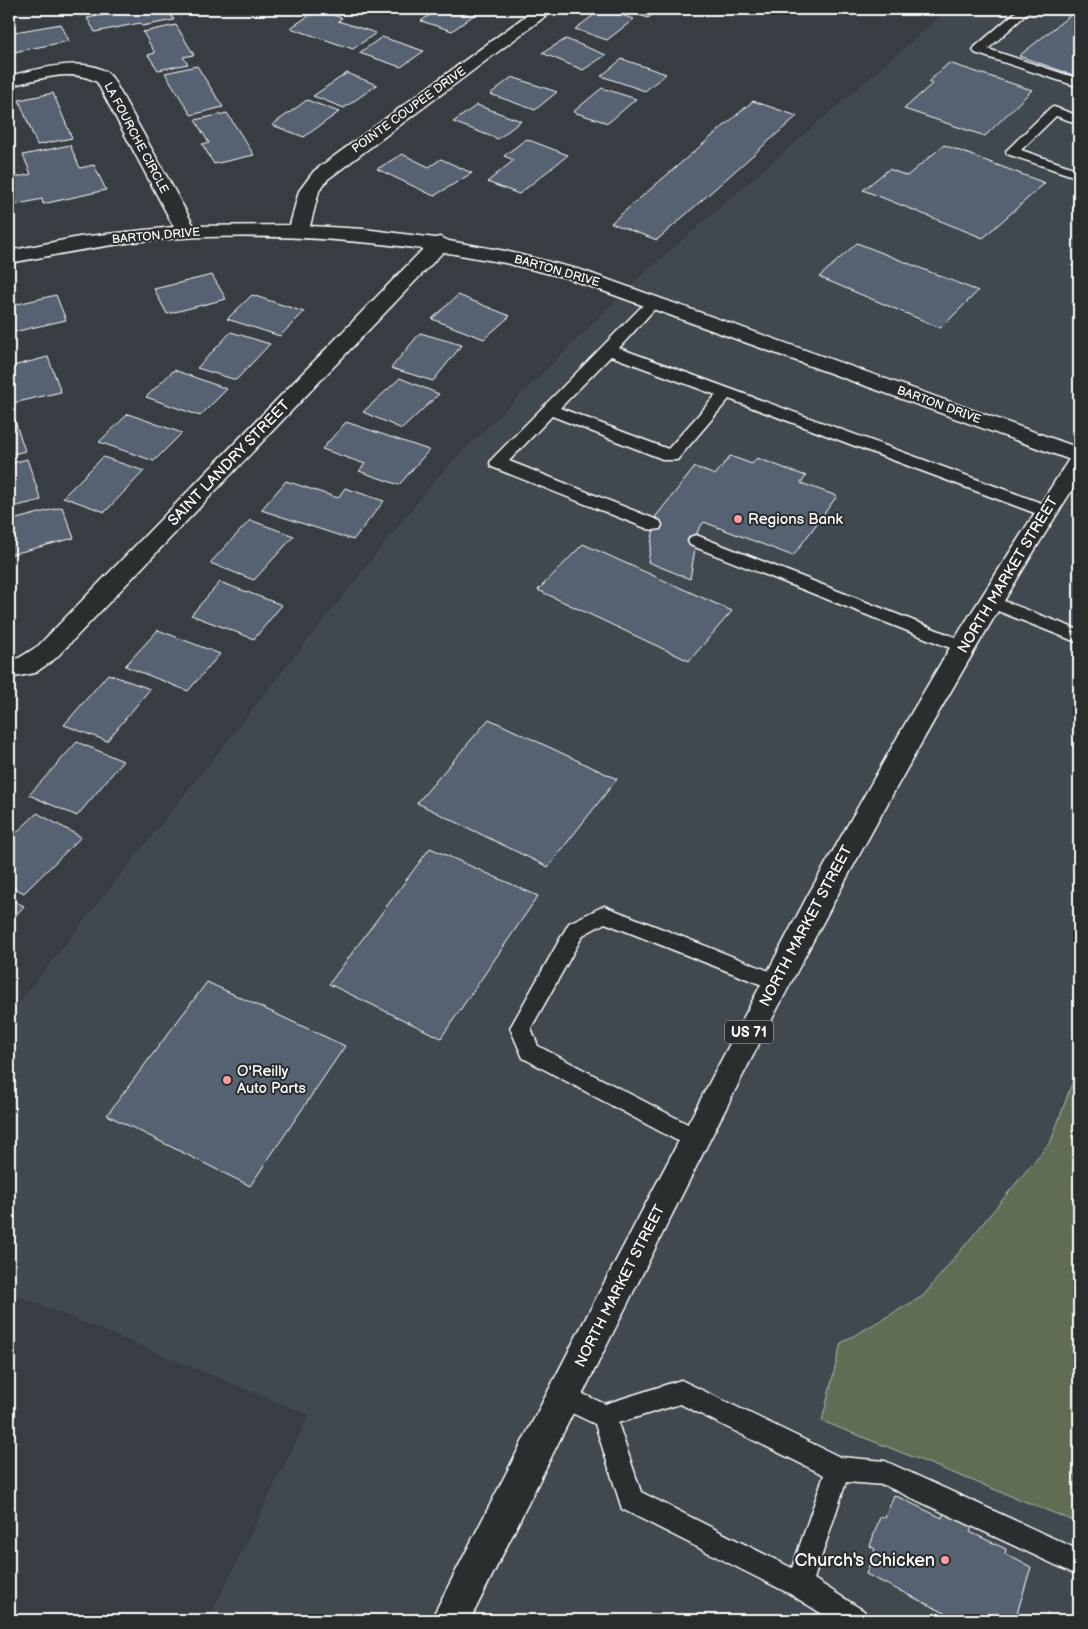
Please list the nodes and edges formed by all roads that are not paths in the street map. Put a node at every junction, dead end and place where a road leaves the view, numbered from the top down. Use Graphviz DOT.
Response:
graph roads {
  1 [pos="546,9"];
  2 [pos="1026,9"];
  3 [pos="9,81"];
  4 [pos="1079,83"];
  5 [pos="1079,120"];
  6 [pos="1079,174"];
  7 [pos="299,230"];
  8 [pos="187,232"];
  9 [pos="440,243"];
  10 [pos="9,257"];
  11 [pos="654,302"];
  12 [pos="609,350"];
  13 [pos="726,393"];
  14 [pos="550,410"];
  15 [pos="1079,456"];
  16 [pos="1079,461"];
  17 [pos="1046,511"];
  18 [pos="654,525"];
  19 [pos="696,541"];
  20 [pos="991,602"];
  21 [pos="1079,637"];
  22 [pos="964,648"];
  23 [pos="9,669"];
  24 [pos="775,982"];
  25 [pos="695,1139"];
  26 [pos="563,1397"];
  27 [pos="604,1416"];
  28 [pos="838,1469"];
  29 [pos="1079,1564"];
  30 [pos="799,1585"];
  31 [pos="450,1620"];
  32 [pos="855,1620"];
  1 -- 7 [label="street, POINTE COUPEE DRIVE"];
  2 -- 4 [label="lane"];
  3 -- 8 [label="street, LA FOURCHE CIRCLE"];
  5 -- 6 [label="lane"];
  7 -- 8 [label="street, BARTON DRIVE"];
  7 -- 9 [label="street, BARTON DRIVE"];
  8 -- 10 [label="street, BARTON DRIVE"];
  9 -- 11 [label="street, BARTON DRIVE"];
  9 -- 23 [label="street, SAINT LANDRY STREET"];
  11 -- 12 [label="lane"];
  11 -- 15 [label="street, BARTON DRIVE"];
  12 -- 13 [label="lane"];
  12 -- 14 [label="lane"];
  13 -- 14 [label="lane"];
  13 -- 17 [label="lane"];
  14 -- 18 [label="lane"];
  16 -- 17 [label="street, NORTH MARKET STREET / US 71"];
  17 -- 20 [label="street, NORTH MARKET STREET / US 71"];
  19 -- 22 [label="lane"];
  20 -- 21 [label="lane"];
  20 -- 22 [label="street, NORTH MARKET STREET / US 71"];
  22 -- 24 [label="street, NORTH MARKET STREET / US 71"];
  24 -- 25 [label="street, NORTH MARKET STREET / US 71"];
  24 -- 25 [label="lane"];
  25 -- 26 [label="street, NORTH MARKET STREET / US 71"];
  26 -- 27 [label="lane"];
  26 -- 31 [label="street, NORTH MARKET STREET / US 71"];
  27 -- 28 [label="lane"];
  27 -- 30 [label="lane"];
  28 -- 29 [label="lane"];
  28 -- 30 [label="lane"];
  30 -- 32 [label="lane"];
}
